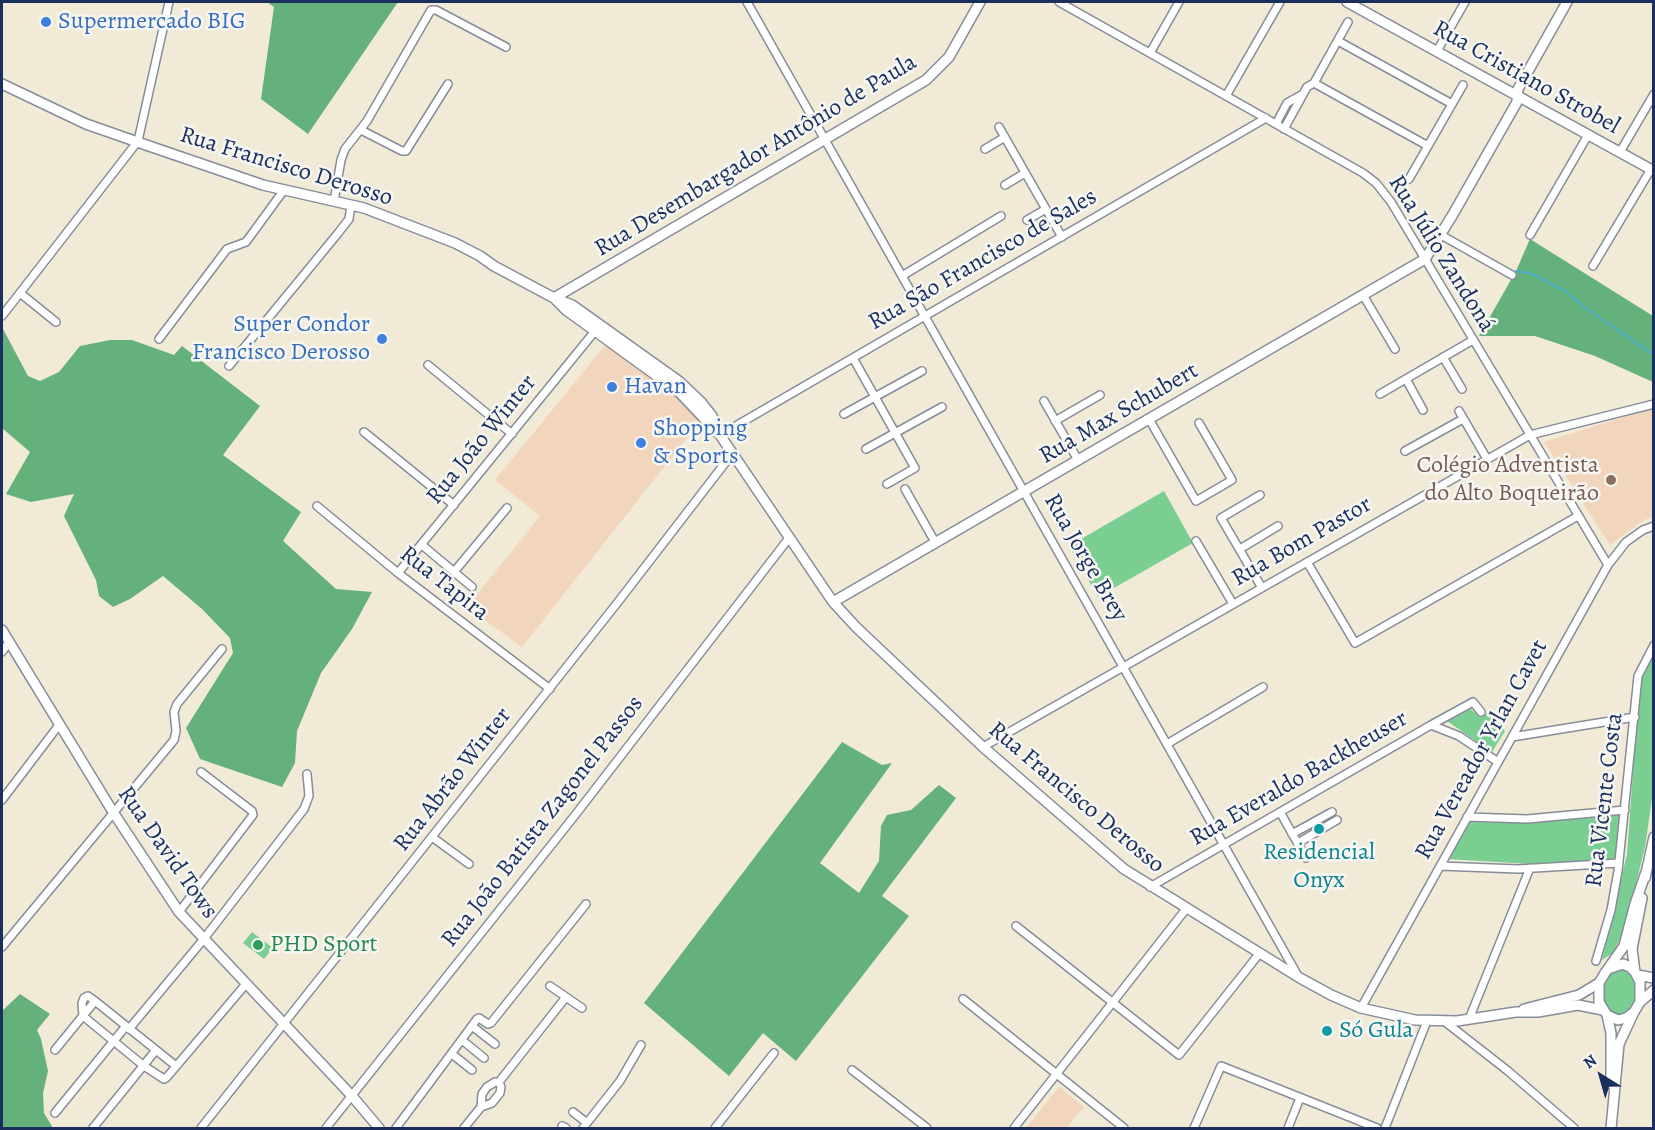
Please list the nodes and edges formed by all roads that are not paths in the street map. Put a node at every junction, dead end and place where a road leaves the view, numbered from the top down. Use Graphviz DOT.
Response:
graph roads {
  1 [pos="169,2"];
  2 [pos="747,2"];
  3 [pos="980,2"];
  4 [pos="1059,2"];
  5 [pos="1079,2"];
  6 [pos="1179,2"];
  7 [pos="1280,2"];
  8 [pos="1347,2"];
  9 [pos="1464,2"];
  10 [pos="1567,2"];
  11 [pos="1363,5"];
  12 [pos="1074,10"];
  13 [pos="1348,22"];
  14 [pos="1338,40"];
  15 [pos="506,47"];
  16 [pos="1437,51"];
  17 [pos="1150,53"];
  18 [pos="1314,83"];
  19 [pos="2,84"];
  20 [pos="448,84"];
  21 [pos="1463,85"];
  22 [pos="1303,94"];
  23 [pos="1653,94"];
  24 [pos="1226,96"];
  25 [pos="1518,96"];
  26 [pos="1452,104"];
  27 [pos="1266,118"];
  28 [pos="1276,124"];
  29 [pos="999,127"];
  30 [pos="1284,129"];
  31 [pos="361,130"];
  32 [pos="1588,135"];
  33 [pos="1005,137"];
  34 [pos="825,139"];
  35 [pos="138,141"];
  36 [pos="1428,146"];
  37 [pos="984,149"];
  38 [pos="1620,152"];
  39 [pos="1652,170"];
  40 [pos="1025,173"];
  41 [pos="1408,179"];
  42 [pos="1005,185"];
  43 [pos="284,190"];
  44 [pos="333,201"];
  45 [pos="351,205"];
  46 [pos="1046,209"];
  47 [pos="1001,216"];
  48 [pos="1027,220"];
  49 [pos="1441,235"];
  50 [pos="1530,235"];
  51 [pos="1062,237"];
  52 [pos="1425,259"];
  53 [pos="1593,266"];
  54 [pos="1512,275"];
  55 [pos="902,276"];
  56 [pos="20,293"];
  57 [pos="1363,295"];
  58 [pos="554,298"];
  59 [pos="2,316"];
  60 [pos="925,316"];
  61 [pos="56,322"];
  62 [pos="595,331"];
  63 [pos="159,339"];
  64 [pos="1473,340"];
  65 [pos="1395,349"];
  66 [pos="1443,357"];
  67 [pos="854,358"];
  68 [pos="428,365"];
  69 [pos="229,366"];
  70 [pos="922,371"];
  71 [pos="1406,379"];
  72 [pos="1462,389"];
  73 [pos="1380,394"];
  74 [pos="1100,395"];
  75 [pos="875,397"];
  76 [pos="1044,401"];
  77 [pos="1653,404"];
  78 [pos="942,407"];
  79 [pos="1424,410"];
  80 [pos="1459,411"];
  81 [pos="844,414"];
  82 [pos="1149,419"];
  83 [pos="1463,419"];
  84 [pos="1055,421"];
  85 [pos="1199,423"];
  86 [pos="364,432"];
  87 [pos="896,433"];
  88 [pos="512,434"];
  89 [pos="720,435"];
  90 [pos="1530,435"];
  91 [pos="866,449"];
  92 [pos="1405,451"];
  93 [pos="732,453"];
  94 [pos="1487,459"];
  95 [pos="1078,460"];
  96 [pos="887,484"];
  97 [pos="905,489"];
  98 [pos="1024,491"];
  99 [pos="1260,495"];
  100 [pos="317,506"];
  101 [pos="454,506"];
  102 [pos="507,508"];
  103 [pos="1578,516"];
  104 [pos="1278,526"];
  105 [pos="1653,526"];
  106 [pos="789,538"];
  107 [pos="1196,541"];
  108 [pos="935,543"];
  109 [pos="422,545"];
  110 [pos="1240,549"];
  111 [pos="1307,562"];
  112 [pos="1608,565"];
  113 [pos="454,572"];
  114 [pos="398,573"];
  115 [pos="472,587"];
  116 [pos="1262,588"];
  117 [pos="833,602"];
  118 [pos="1233,604"];
  119 [pos="2,630"];
  120 [pos="9,642"];
  121 [pos="1653,645"];
  122 [pos="222,649"];
  123 [pos="2,652"];
  124 [pos="1124,667"];
  125 [pos="1263,687"];
  126 [pos="550,689"];
  127 [pos="1481,712"];
  128 [pos="1635,717"];
  129 [pos="59,725"];
  130 [pos="1431,725"];
  131 [pos="1512,737"];
  132 [pos="1167,744"];
  133 [pos="983,747"];
  134 [pos="1498,762"];
  135 [pos="201,772"];
  136 [pos="307,774"];
  137 [pos="2,800"];
  138 [pos="1625,810"];
  139 [pos="113,812"];
  140 [pos="1280,812"];
  141 [pos="1332,812"];
  142 [pos="1467,817"];
  143 [pos="1337,820"];
  144 [pos="1292,834"];
  145 [pos="432,837"];
  146 [pos="1653,837"];
  147 [pos="1298,843"];
  148 [pos="1224,844"];
  149 [pos="1306,858"];
  150 [pos="1619,863"];
  151 [pos="469,864"];
  152 [pos="1440,866"];
  153 [pos="1530,868"];
  154 [pos="1646,873"];
  155 [pos="1150,887"];
  156 [pos="586,904"];
  157 [pos="1186,909"];
  158 [pos="179,912"];
  159 [pos="1016,926"];
  160 [pos="203,940"];
  161 [pos="2,947"];
  162 [pos="1259,954"];
  163 [pos="1596,961"];
  164 [pos="1608,969"];
  165 [pos="1636,973"];
  166 [pos="1300,978"];
  167 [pos="1653,978"];
  168 [pos="1599,983"];
  169 [pos="246,984"];
  170 [pos="550,986"];
  171 [pos="1653,990"];
  172 [pos="566,997"];
  173 [pos="963,999"];
  174 [pos="1113,1002"];
  175 [pos="1640,1002"];
  176 [pos="582,1008"];
  177 [pos="1361,1008"];
  178 [pos="1516,1012"];
  179 [pos="1634,1012"];
  180 [pos="1605,1013"];
  181 [pos="83,1016"];
  182 [pos="1469,1019"];
  183 [pos="1426,1021"];
  184 [pos="1444,1021"];
  185 [pos="284,1024"];
  186 [pos="472,1026"];
  187 [pos="128,1027"];
  188 [pos="462,1040"];
  189 [pos="113,1042"];
  190 [pos="495,1044"];
  191 [pos="641,1045"];
  192 [pos="55,1050"];
  193 [pos="156,1050"];
  194 [pos="774,1053"];
  195 [pos="452,1054"];
  196 [pos="484,1058"];
  197 [pos="144,1066"];
  198 [pos="176,1066"];
  199 [pos="472,1070"];
  200 [pos="852,1070"];
  201 [pos="1056,1074"];
  202 [pos="499,1082"];
  203 [pos="352,1096"];
  204 [pos="1300,1098"];
  205 [pos="1613,1098"];
  206 [pos="481,1107"];
  207 [pos="573,1112"];
  208 [pos="55,1113"];
  209 [pos="585,1126"];
  210 [pos="93,1128"];
  211 [pos="201,1128"];
  212 [pos="326,1128"];
  213 [pos="379,1128"];
  214 [pos="396,1128"];
  215 [pos="465,1128"];
  216 [pos="715,1128"];
  217 [pos="927,1128"];
  218 [pos="1014,1128"];
  219 [pos="1123,1128"];
  220 [pos="1194,1128"];
  221 [pos="1288,1128"];
  222 [pos="1377,1128"];
  223 [pos="1385,1128"];
  224 [pos="1574,1128"];
  225 [pos="1611,1128"];
  1 -- 35 [label="street"];
  2 -- 34 [label="street, Rua Jorge Brey"];
  3 -- 34 [label="main road, Rua Desembargador Antônio de Paula"];
  4 -- 12 [label="street, Rua Júlio Zandoná"];
  5 -- 12 [label="street"];
  6 -- 17 [label="street"];
  7 -- 24 [label="street"];
  8 -- 11 [label="main road, Rua Cristiano Strobel"];
  9 -- 16 [label="street"];
  10 -- 25 [label="main road"];
  11 -- 16 [label="main road, Rua Cristiano Strobel"];
  12 -- 17 [label="street, Rua Júlio Zandoná"];
  13 -- 14 [label="street"];
  14 -- 18 [label="street"];
  14 -- 26 [label="street"];
  15 -- 31 [label="street"];
  16 -- 25 [label="main road, Rua Cristiano Strobel"];
  17 -- 24 [label="street, Rua Júlio Zandoná"];
  18 -- 22 [label="street"];
  18 -- 36 [label="street"];
  19 -- 35 [label="main road, Rua Francisco Derosso"];
  20 -- 31 [label="street"];
  21 -- 26 [label="street"];
  22 -- 28 [label="street"];
  22 -- 30 [label="street"];
  23 -- 38 [label="street"];
  24 -- 27 [label="street, Rua Júlio Zandoná"];
  25 -- 32 [label="main road, Rua Cristiano Strobel"];
  25 -- 49 [label="main road"];
  26 -- 36 [label="street"];
  27 -- 28 [label="street, Rua Júlio Zandoná"];
  27 -- 51 [label="street, Rua São Francisco de Sales"];
  28 -- 30 [label="street, Rua Júlio Zandoná"];
  29 -- 33 [label="street"];
  30 -- 52 [label="street, Rua Júlio Zandoná"];
  31 -- 44 [label="street"];
  32 -- 38 [label="main road, Rua Cristiano Strobel"];
  32 -- 50 [label="street"];
  33 -- 37 [label="street"];
  33 -- 40 [label="street"];
  34 -- 55 [label="street, Rua Jorge Brey"];
  34 -- 58 [label="main road, Rua Desembargador Antônio de Paula"];
  35 -- 43 [label="main road, Rua Francisco Derosso"];
  35 -- 56 [label="street"];
  36 -- 41 [label="street"];
  38 -- 39 [label="main road, Rua Cristiano Strobel"];
  39 -- 53 [label="street"];
  40 -- 42 [label="street"];
  40 -- 46 [label="street"];
  43 -- 44 [label="main road, Rua Francisco Derosso"];
  43 -- 63 [label="street"];
  44 -- 45 [label="main road, Rua Francisco Derosso"];
  45 -- 58 [label="main road, Rua Francisco Derosso"];
  45 -- 69 [label="street"];
  46 -- 48 [label="street"];
  46 -- 51 [label="street"];
  47 -- 55 [label="street"];
  49 -- 52 [label="main road"];
  49 -- 54 [label="street"];
  51 -- 60 [label="street, Rua São Francisco de Sales"];
  52 -- 57 [label="main road, Rua Max Schubert"];
  52 -- 64 [label="street, Rua Júlio Zandoná"];
  55 -- 60 [label="street, Rua Jorge Brey"];
  56 -- 59 [label="street"];
  56 -- 61 [label="street"];
  57 -- 65 [label="street"];
  57 -- 82 [label="main road, Rua Max Schubert"];
  58 -- 62 [label="main road, Rua Francisco Derosso"];
  58 -- 89 [label="main road, Rua Francisco Derosso"];
  60 -- 67 [label="street, Rua São Francisco de Sales"];
  60 -- 98 [label="street, Rua Jorge Brey"];
  62 -- 88 [label="street, Rua João Winter"];
  62 -- 89 [label="main road, Rua Francisco Derosso"];
  64 -- 66 [label="street"];
  64 -- 90 [label="street, Rua Júlio Zandoná"];
  66 -- 71 [label="street"];
  66 -- 72 [label="street"];
  67 -- 75 [label="street"];
  67 -- 89 [label="street, Rua São Francisco de Sales"];
  68 -- 88 [label="street"];
  70 -- 75 [label="street"];
  71 -- 73 [label="street"];
  71 -- 79 [label="street"];
  74 -- 84 [label="street"];
  75 -- 81 [label="street"];
  75 -- 87 [label="street"];
  76 -- 84 [label="street"];
  77 -- 90 [label="street, Rua Bom Pastor"];
  78 -- 87 [label="street"];
  80 -- 83 [label="street"];
  82 -- 85 [label="street"];
  82 -- 95 [label="main road, Rua Max Schubert"];
  83 -- 92 [label="street"];
  83 -- 94 [label="street"];
  84 -- 95 [label="street"];
  86 -- 101 [label="street"];
  87 -- 91 [label="street"];
  87 -- 96 [label="street"];
  88 -- 101 [label="street, Rua João Winter"];
  89 -- 93 [label="main road, Rua Francisco Derosso"];
  90 -- 94 [label="street, Rua Bom Pastor"];
  90 -- 103 [label="street, Rua Júlio Zandoná"];
  93 -- 106 [label="main road, Rua Francisco Derosso"];
  93 -- 126 [label="street, Rua Abrão Winter"];
  94 -- 111 [label="street, Rua Bom Pastor"];
  95 -- 98 [label="main road, Rua Max Schubert"];
  97 -- 108 [label="street"];
  98 -- 108 [label="main road, Rua Max Schubert"];
  98 -- 124 [label="street, Rua Jorge Brey"];
  99 -- 110 [label="street"];
  100 -- 114 [label="street, Rua Tapira"];
  101 -- 109 [label="street, Rua João Winter"];
  102 -- 113 [label="street"];
  103 -- 111 [label="street"];
  103 -- 112 [label="street, Rua Júlio Zandoná"];
  104 -- 110 [label="street"];
  105 -- 112 [label="street, Rua Vereador Yrlan Cavet"];
  106 -- 117 [label="main road, Rua Francisco Derosso"];
  106 -- 203 [label="street, Rua João Batista Zagonel Passos"];
  107 -- 118 [label="street"];
  108 -- 117 [label="main road, Rua Max Schubert"];
  109 -- 113 [label="street"];
  109 -- 114 [label="street, Rua João Winter"];
  110 -- 116 [label="street"];
  111 -- 116 [label="street, Rua Bom Pastor"];
  112 -- 131 [label="street, Rua Vereador Yrlan Cavet"];
  113 -- 115 [label="street"];
  114 -- 126 [label="street, Rua Tapira"];
  116 -- 118 [label="street, Rua Bom Pastor"];
  117 -- 133 [label="main road, Rua Francisco Derosso"];
  118 -- 124 [label="street, Rua Bom Pastor"];
  119 -- 120 [label="main road, Rua David Tows"];
  120 -- 123 [label="street"];
  120 -- 129 [label="main road, Rua David Tows"];
  121 -- 128 [label="street, Rua Vicente Costa"];
  122 -- 139 [label="street"];
  124 -- 132 [label="street, Rua Jorge Brey"];
  124 -- 133 [label="street, Rua Bom Pastor"];
  125 -- 132 [label="street"];
  126 -- 145 [label="street, Rua Abrão Winter"];
  127 -- 130 [label="street"];
  128 -- 131 [label="street"];
  128 -- 138 [label="street, Rua Vicente Costa"];
  129 -- 137 [label="street"];
  129 -- 139 [label="main road, Rua David Tows"];
  130 -- 134 [label="street, Rua Everaldo Backheuser"];
  130 -- 140 [label="street, Rua Everaldo Backheuser"];
  131 -- 134 [label="street, Rua Vereador Yrlan Cavet"];
  132 -- 148 [label="street, Rua Jorge Brey"];
  133 -- 155 [label="main road, Rua Francisco Derosso"];
  134 -- 142 [label="street, Rua Vereador Yrlan Cavet"];
  135 -- 158 [label="street"];
  136 -- 160 [label="street"];
  138 -- 142 [label="street"];
  138 -- 150 [label="street, Rua Vicente Costa"];
  139 -- 158 [label="main road, Rua David Tows"];
  139 -- 161 [label="street"];
  140 -- 144 [label="street"];
  140 -- 148 [label="street, Rua Everaldo Backheuser"];
  141 -- 144 [label="street"];
  142 -- 152 [label="street, Rua Vereador Yrlan Cavet"];
  143 -- 147 [label="street"];
  144 -- 147 [label="street"];
  145 -- 151 [label="street"];
  145 -- 185 [label="street, Rua Abrão Winter"];
  146 -- 154 [label="main road"];
  147 -- 149 [label="street"];
  148 -- 155 [label="street, Rua Everaldo Backheuser"];
  148 -- 166 [label="street, Rua Jorge Brey"];
  150 -- 153 [label="street"];
  150 -- 163 [label="street, Rua Vicente Costa"];
  152 -- 153 [label="street"];
  152 -- 177 [label="street, Rua Vereador Yrlan Cavet"];
  153 -- 182 [label="street"];
  154 -- 164 [label="main road"];
  154 -- 165 [label="main road"];
  155 -- 157 [label="main road, Rua Francisco Derosso"];
  156 -- 186 [label="street"];
  157 -- 162 [label="main road, Rua Francisco Derosso"];
  157 -- 174 [label="street"];
  158 -- 160 [label="main road, Rua David Tows"];
  159 -- 174 [label="street"];
  160 -- 169 [label="main road, Rua David Tows"];
  160 -- 187 [label="street"];
  162 -- 166 [label="main road, Rua Francisco Derosso"];
  162 -- 174 [label="street"];
  164 -- 165 [label="main road"];
  164 -- 168 [label="main road"];
  165 -- 167 [label="main road"];
  165 -- 175 [label="main road"];
  166 -- 177 [label="main road, Rua Francisco Derosso"];
  168 -- 178 [label="main road, Rua Francisco Derosso"];
  168 -- 180 [label="main road"];
  169 -- 185 [label="main road, Rua David Tows"];
  169 -- 198 [label="street"];
  170 -- 172 [label="street"];
  171 -- 175 [label="main road"];
  172 -- 176 [label="street"];
  172 -- 202 [label="street"];
  173 -- 201 [label="street"];
  174 -- 201 [label="street"];
  175 -- 179 [label="main road"];
  177 -- 183 [label="main road, Rua Francisco Derosso"];
  178 -- 180 [label="main road, Rua Francisco Derosso"];
  178 -- 182 [label="main road, Rua Francisco Derosso"];
  179 -- 180 [label="main road"];
  179 -- 205 [label="main road"];
  180 -- 205 [label="main road"];
  181 -- 187 [label="street"];
  181 -- 189 [label="street"];
  181 -- 192 [label="street"];
  182 -- 184 [label="main road, Rua Francisco Derosso"];
  183 -- 184 [label="main road, Rua Francisco Derosso"];
  183 -- 223 [label="street"];
  184 -- 224 [label="street"];
  185 -- 203 [label="main road, Rua David Tows"];
  185 -- 211 [label="street, Rua Abrão Winter"];
  186 -- 188 [label="street"];
  186 -- 190 [label="street"];
  187 -- 189 [label="street"];
  187 -- 193 [label="street"];
  188 -- 195 [label="street"];
  188 -- 196 [label="street"];
  189 -- 197 [label="street"];
  189 -- 208 [label="street"];
  191 -- 209 [label="street"];
  193 -- 197 [label="street"];
  193 -- 198 [label="street"];
  194 -- 216 [label="street"];
  195 -- 199 [label="street"];
  195 -- 214 [label="street"];
  197 -- 198 [label="street"];
  197 -- 210 [label="street"];
  200 -- 217 [label="street"];
  201 -- 218 [label="street"];
  201 -- 219 [label="street"];
  202 -- 206 [label="street"];
  202 -- 206 [label="street"];
  203 -- 212 [label="street, Rua João Batista Zagonel Passos"];
  203 -- 213 [label="main road, Rua David Tows"];
  204 -- 220 [label="street"];
  204 -- 221 [label="street"];
  204 -- 222 [label="street"];
  205 -- 225 [label="main road"];
  206 -- 215 [label="street"];
  207 -- 209 [label="street"];
}
